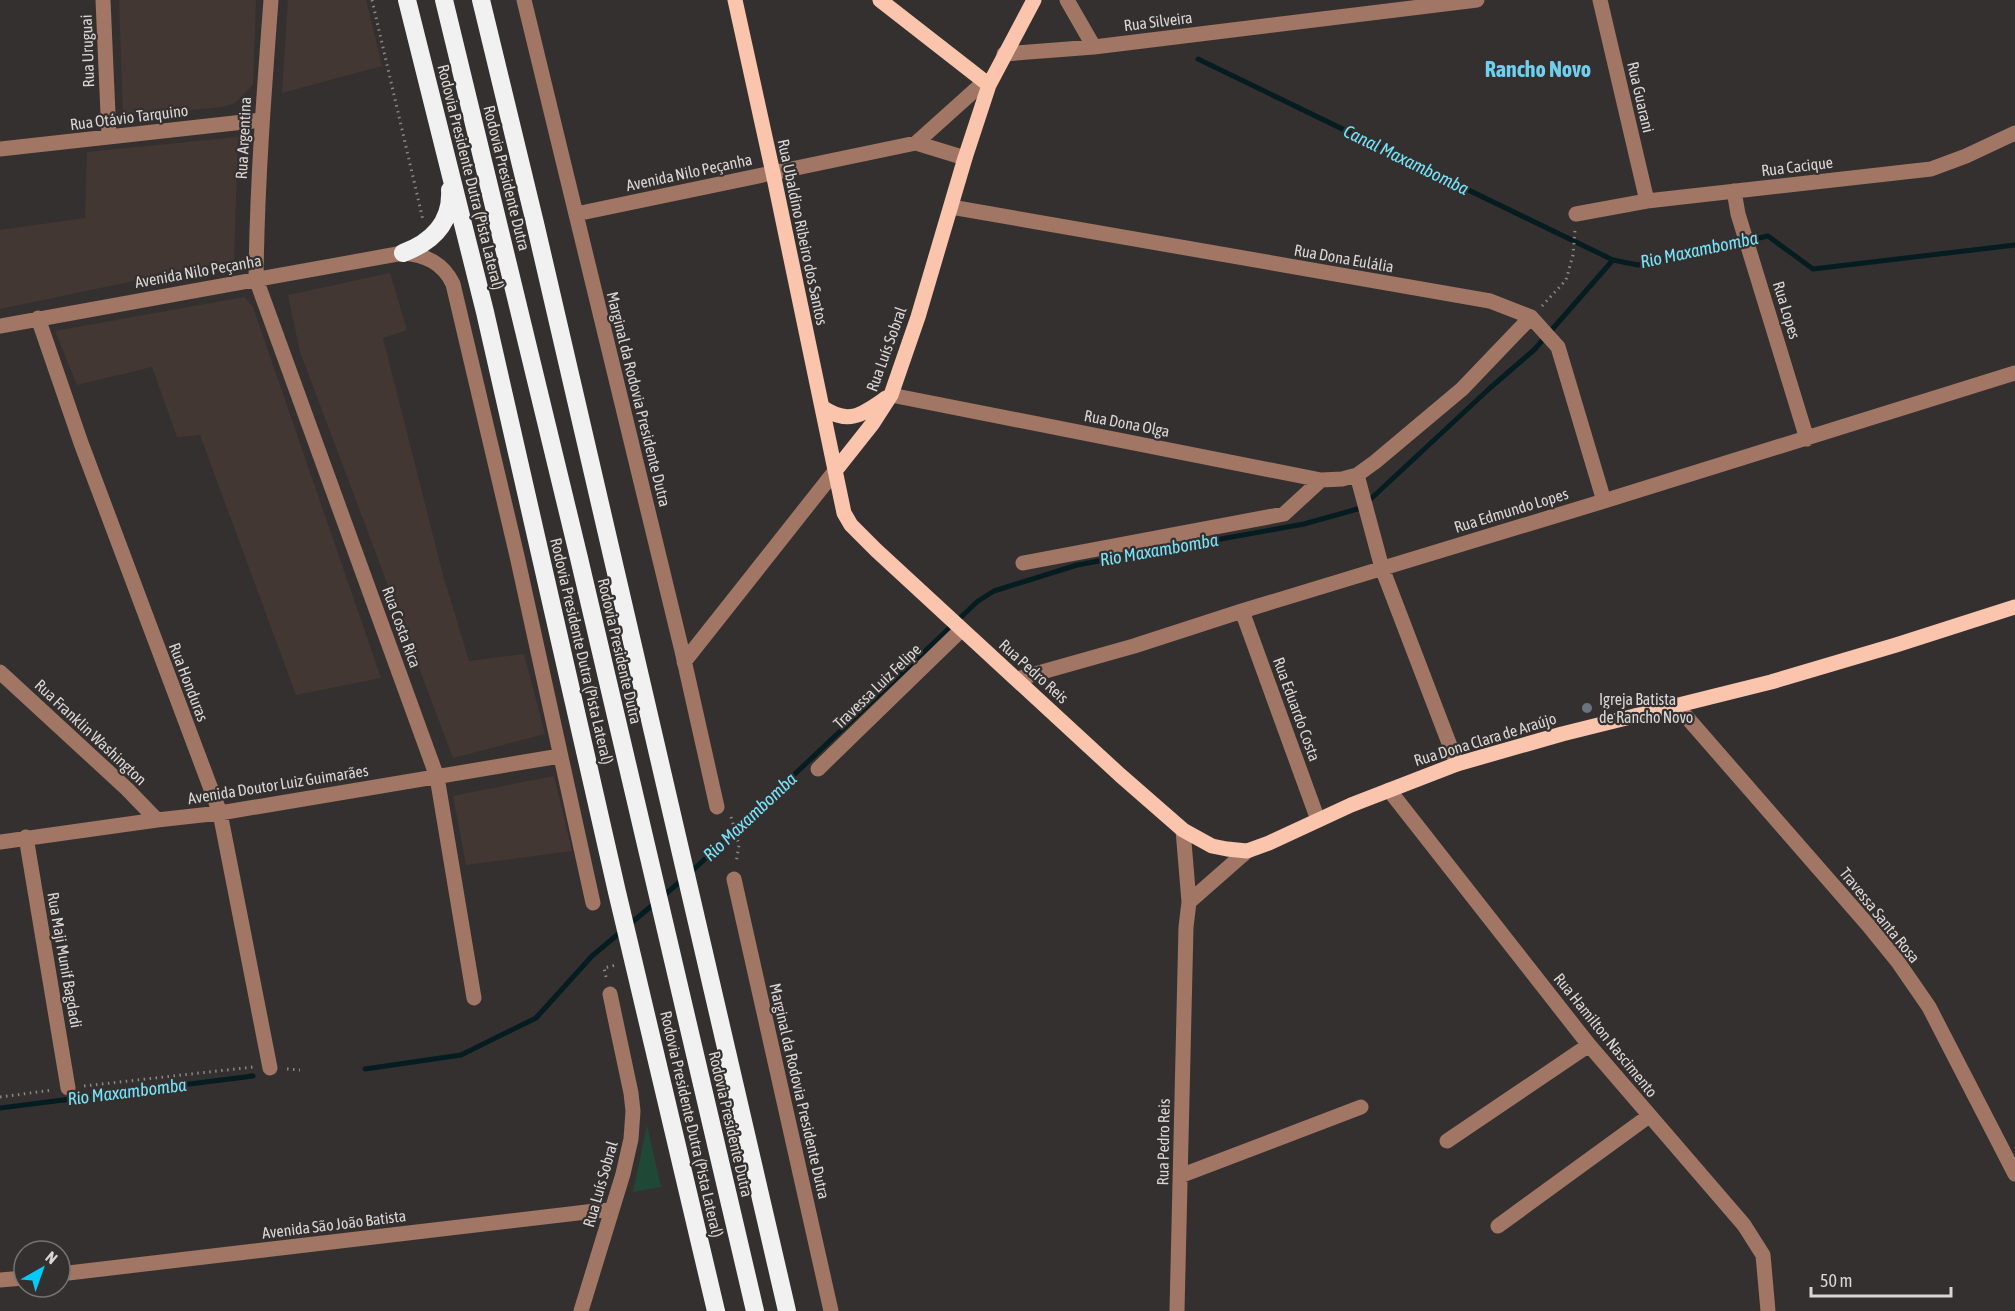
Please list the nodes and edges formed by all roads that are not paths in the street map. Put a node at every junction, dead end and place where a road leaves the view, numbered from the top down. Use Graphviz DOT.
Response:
graph roads {
  1 [pos="103,0"];
  2 [pos="271,0"];
  3 [pos="406,0"];
  4 [pos="444,0"];
  5 [pos="481,0"];
  6 [pos="524,0"];
  7 [pos="735,0"];
  8 [pos="880,0"];
  9 [pos="1034,0"];
  10 [pos="1477,0"];
  11 [pos="1600,0"];
  12 [pos="1071,1"];
  13 [pos="1429,3"];
  14 [pos="1094,48"];
  15 [pos="1004,54"];
  16 [pos="987,83"];
  17 [pos="262,120"];
  18 [pos="2015,133"];
  19 [pos="109,137"];
  20 [pos="916,143"];
  21 [pos="0,149"];
  22 [pos="965,158"];
  23 [pos="448,164"];
  24 [pos="773,173"];
  25 [pos="1734,191"];
  26 [pos="1647,201"];
  27 [pos="951,207"];
  28 [pos="576,214"];
  29 [pos="1576,214"];
  30 [pos="403,253"];
  31 [pos="256,279"];
  32 [pos="38,318"];
  33 [pos="1534,320"];
  34 [pos="0,326"];
  35 [pos="2015,373"];
  36 [pos="891,395"];
  37 [pos="822,407"];
  38 [pos="1807,438"];
  39 [pos="835,471"];
  40 [pos="1357,475"];
  41 [pos="1321,480"];
  42 [pos="1604,501"];
  43 [pos="1023,563"];
  44 [pos="1382,568"];
  45 [pos="2015,607"];
  46 [pos="1242,611"];
  47 [pos="960,629"];
  48 [pos="684,662"];
  49 [pos="0,672"];
  50 [pos="1017,679"];
  51 [pos="1677,706"];
  52 [pos="560,756"];
  53 [pos="1457,764"];
  54 [pos="818,769"];
  55 [pos="437,777"];
  56 [pos="1389,790"];
  57 [pos="717,807"];
  58 [pos="220,813"];
  59 [pos="157,820"];
  60 [pos="1318,820"];
  61 [pos="1183,830"];
  62 [pos="26,837"];
  63 [pos="0,842"];
  64 [pos="1247,851"];
  65 [pos="734,879"];
  66 [pos="1189,902"];
  67 [pos="593,903"];
  68 [pos="610,994"];
  69 [pos="474,998"];
  70 [pos="1589,1045"];
  71 [pos="270,1068"];
  72 [pos="68,1088"];
  73 [pos="1361,1107"];
  74 [pos="1649,1116"];
  75 [pos="1447,1141"];
  76 [pos="2015,1174"];
  77 [pos="1180,1176"];
  78 [pos="612,1209"];
  79 [pos="1498,1226"];
  80 [pos="72,1273"];
  81 [pos="581,1311"];
  82 [pos="716,1311"];
  83 [pos="755,1311"];
  84 [pos="788,1311"];
  85 [pos="831,1311"];
  86 [pos="1177,1311"];
  87 [pos="1768,1311"];
  1 -- 19 [label="street, Rua Uruguai"];
  2 -- 17 [label="street, Rua Argentina"];
  3 -- 23 [label="highway, Rodovia Presidente Dutra (Pista Lateral)"];
  4 -- 83 [label="highway, Rodovia Presidente Dutra"];
  5 -- 84 [label="highway, Rodovia Presidente Dutra"];
  6 -- 28 [label="street, Marginal da Rodovia Presidente Dutra"];
  7 -- 24 [label="main road, Rua Ubaldino Ribeiro dos Santos"];
  8 -- 16 [label="main road"];
  9 -- 15 [label="main road, Rua Luís Sobral"];
  10 -- 13 [label="street, Rua Silveira"];
  11 -- 26 [label="street, Rua Guarani"];
  12 -- 14 [label="street"];
  13 -- 14 [label="street, Rua Silveira"];
  14 -- 15 [label="street, Rua Silveira"];
  15 -- 16 [label="main road, Rua Luís Sobral"];
  16 -- 20 [label="street"];
  16 -- 22 [label="main road, Rua Luís Sobral"];
  17 -- 19 [label="street, Rua Otávio Tarquino"];
  17 -- 31 [label="street, Rua Argentina"];
  18 -- 25 [label="street, Rua Cacique"];
  19 -- 21 [label="street, Rua Otávio Tarquino"];
  20 -- 22 [label="street, Avenida Nilo Peçanha"];
  20 -- 24 [label="street, Avenida Nilo Peçanha"];
  22 -- 27 [label="main road, Rua Luís Sobral"];
  23 -- 30 [label="highway"];
  23 -- 82 [label="highway, Rodovia Presidente Dutra (Pista Lateral)"];
  24 -- 28 [label="street, Avenida Nilo Peçanha"];
  24 -- 37 [label="main road, Rua Ubaldino Ribeiro dos Santos"];
  25 -- 26 [label="street, Rua Cacique"];
  25 -- 38 [label="street, Rua Lopes"];
  26 -- 29 [label="street, Rua Cacique"];
  27 -- 33 [label="street, Rua Dona Eulália"];
  27 -- 36 [label="main road, Rua Luís Sobral"];
  28 -- 48 [label="street, Marginal da Rodovia Presidente Dutra"];
  30 -- 31 [label="street, Avenida Nilo Peçanha"];
  30 -- 52 [label="street"];
  31 -- 32 [label="street, Avenida Nilo Peçanha"];
  31 -- 55 [label="street, Rua Costa Rica"];
  32 -- 34 [label="street, Avenida Nilo Peçanha"];
  32 -- 58 [label="street, Rua Honduras"];
  33 -- 40 [label="street, Rua Dona Olga"];
  33 -- 42 [label="street, Rua Dona Eulália"];
  35 -- 38 [label="street, Rua Edmundo Lopes"];
  36 -- 37 [label="main road"];
  36 -- 39 [label="main road, Rua Luís Sobral"];
  36 -- 41 [label="street, Rua Dona Olga"];
  37 -- 39 [label="main road, Rua Ubaldino Ribeiro dos Santos"];
  38 -- 42 [label="street, Rua Edmundo Lopes"];
  39 -- 47 [label="main road, Rua Pedro Reis"];
  39 -- 48 [label="street, Rua Luís Sobral"];
  40 -- 41 [label="street, Rua Dona Olga"];
  40 -- 44 [label="street"];
  41 -- 43 [label="street"];
  42 -- 44 [label="street, Rua Edmundo Lopes"];
  44 -- 46 [label="street, Rua Edmundo Lopes"];
  44 -- 53 [label="street"];
  45 -- 51 [label="main road, Rua Dona Clara de Araújo"];
  46 -- 50 [label="street, Rua Edmundo Lopes"];
  46 -- 60 [label="street, Rua Eduardo Costa"];
  47 -- 50 [label="main road, Rua Pedro Reis"];
  47 -- 54 [label="street, Travessa Luiz Felipe"];
  48 -- 57 [label="street, Marginal da Rodovia Presidente Dutra"];
  49 -- 59 [label="street, Rua Franklin Washington"];
  50 -- 61 [label="main road, Rua Pedro Reis"];
  51 -- 53 [label="main road, Rua Dona Clara de Araújo"];
  51 -- 76 [label="street, Travessa Santa Rosa"];
  52 -- 55 [label="street, Avenida Doutor Luiz Guimarães"];
  52 -- 67 [label="street"];
  53 -- 56 [label="main road, Rua Dona Clara de Araújo"];
  55 -- 58 [label="street, Avenida Doutor Luiz Guimarães"];
  55 -- 69 [label="street, Rua Costa Rica"];
  56 -- 60 [label="main road, Rua Dona Clara de Araújo"];
  56 -- 70 [label="street, Rua Hamilton Nascimento"];
  58 -- 59 [label="street, Avenida Doutor Luiz Guimarães"];
  58 -- 71 [label="street, Rua Honduras"];
  59 -- 62 [label="street, Avenida Doutor Luiz Guimarães"];
  60 -- 64 [label="main road, Rua Dona Clara de Araújo"];
  61 -- 64 [label="main road, Rua Dona Clara de Araújo"];
  61 -- 66 [label="street, Rua Pedro Reis"];
  62 -- 63 [label="street, Avenida Doutor Luiz Guimarães"];
  62 -- 72 [label="street, Rua Maji Munif Bagdadi"];
  64 -- 66 [label="street"];
  65 -- 85 [label="street, Marginal da Rodovia Presidente Dutra"];
  66 -- 77 [label="street, Rua Pedro Reis"];
  68 -- 78 [label="street, Rua Luís Sobral"];
  70 -- 74 [label="street, Rua Hamilton Nascimento"];
  70 -- 75 [label="street"];
  73 -- 77 [label="street"];
  74 -- 79 [label="street"];
  74 -- 87 [label="street, Rua Hamilton Nascimento"];
  77 -- 86 [label="street, Rua Pedro Reis"];
  78 -- 80 [label="street, Avenida São João Batista"];
  78 -- 81 [label="street, Rua Luís Sobral"];
}
